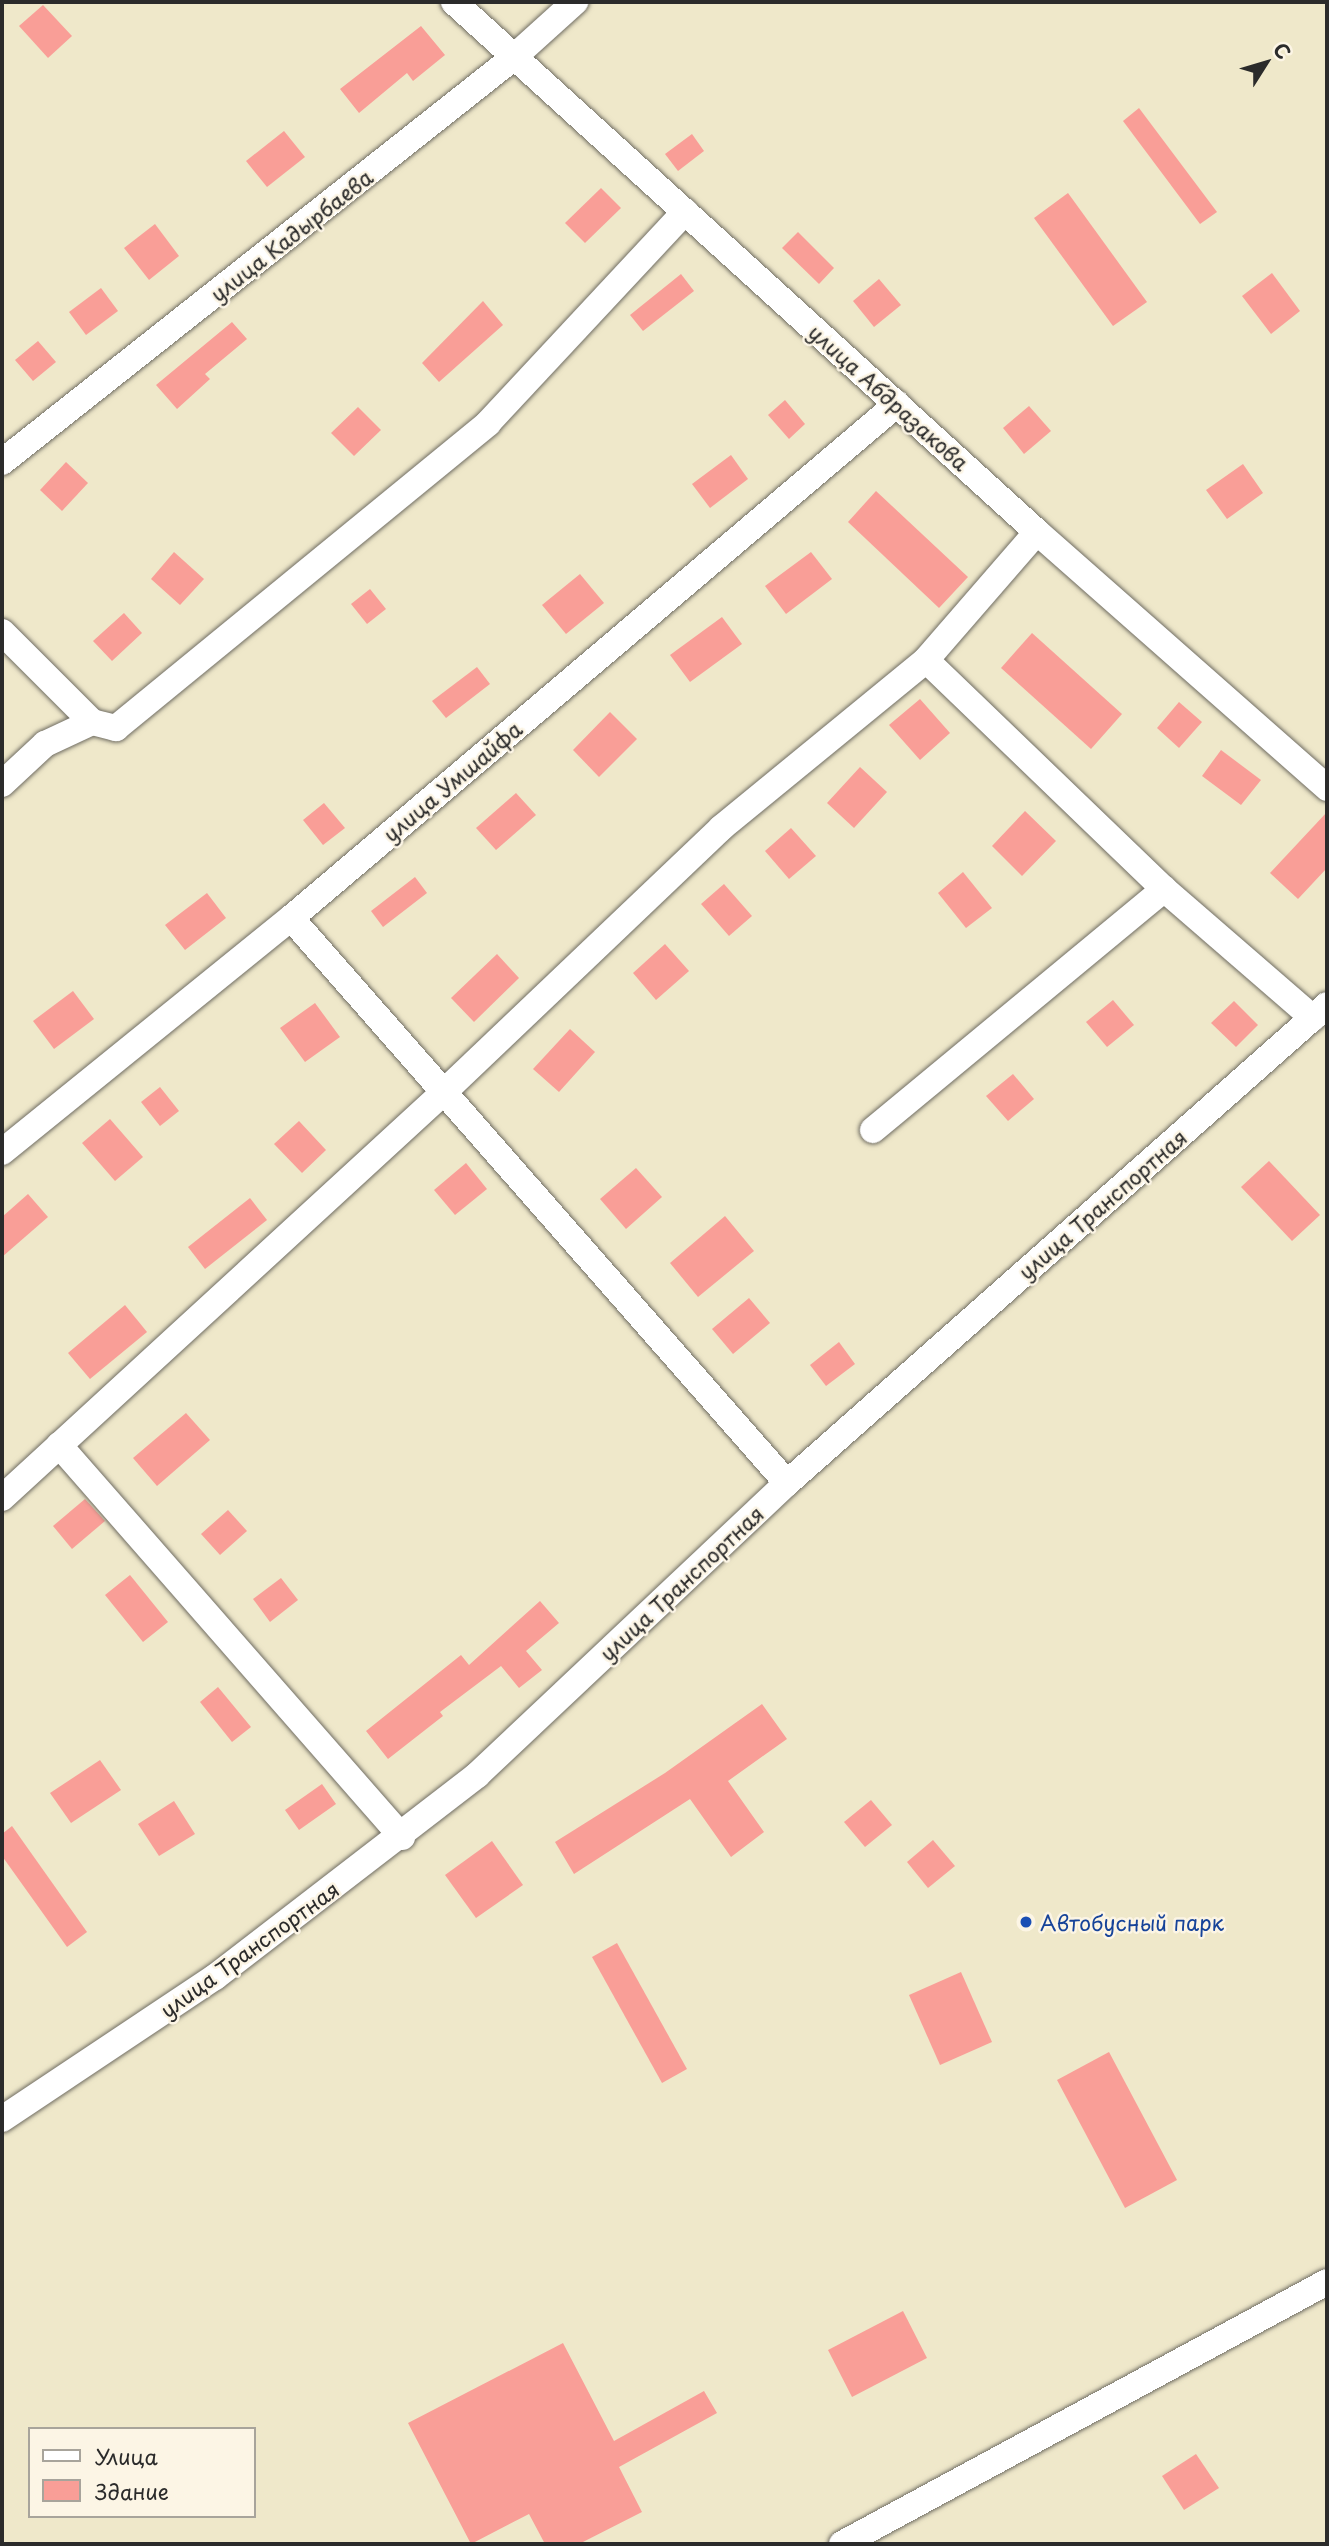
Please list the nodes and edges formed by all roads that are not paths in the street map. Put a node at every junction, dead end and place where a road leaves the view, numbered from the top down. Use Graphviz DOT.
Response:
graph roads {
  1 [pos="454,2"];
  2 [pos="575,2"];
  3 [pos="513,58"];
  4 [pos="685,212"];
  5 [pos="897,404"];
  6 [pos="2,463"];
  7 [pos="1037,532"];
  8 [pos="2,632"];
  9 [pos="926,660"];
  10 [pos="92,722"];
  11 [pos="2,785"];
  12 [pos="1327,788"];
  13 [pos="1164,889"];
  14 [pos="291,918"];
  15 [pos="1320,1012"];
  16 [pos="445,1091"];
  17 [pos="873,1130"];
  18 [pos="2,1152"];
  19 [pos="59,1445"];
  20 [pos="787,1483"];
  21 [pos="2,1498"];
  22 [pos="402,1837"];
  23 [pos="2,2119"];
  24 [pos="1327,2282"];
  25 [pos="842,2544"];
  1 -- 3 [label="street, улица Абдразакова"];
  2 -- 3 [label="street, улица Кадырбаева"];
  3 -- 4 [label="street, улица Абдразакова"];
  3 -- 6 [label="street, улица Кадырбаева"];
  4 -- 5 [label="street, улица Абдразакова"];
  4 -- 10 [label="street"];
  5 -- 7 [label="street, улица Абдразакова"];
  5 -- 14 [label="street, улица Умшайфа"];
  7 -- 9 [label="street"];
  7 -- 12 [label="street, улица Абдразакова"];
  8 -- 10 [label="street"];
  9 -- 13 [label="street"];
  9 -- 16 [label="street"];
  10 -- 11 [label="street"];
  13 -- 15 [label="street"];
  13 -- 17 [label="street"];
  14 -- 16 [label="street"];
  14 -- 18 [label="street, улица Умшайфа"];
  15 -- 20 [label="street, улица Транспортная"];
  16 -- 19 [label="street"];
  16 -- 20 [label="street"];
  19 -- 21 [label="street"];
  19 -- 22 [label="street"];
  20 -- 22 [label="street, улица Транспортная"];
  22 -- 23 [label="street, улица Транспортная"];
  24 -- 25 [label="street"];
}
